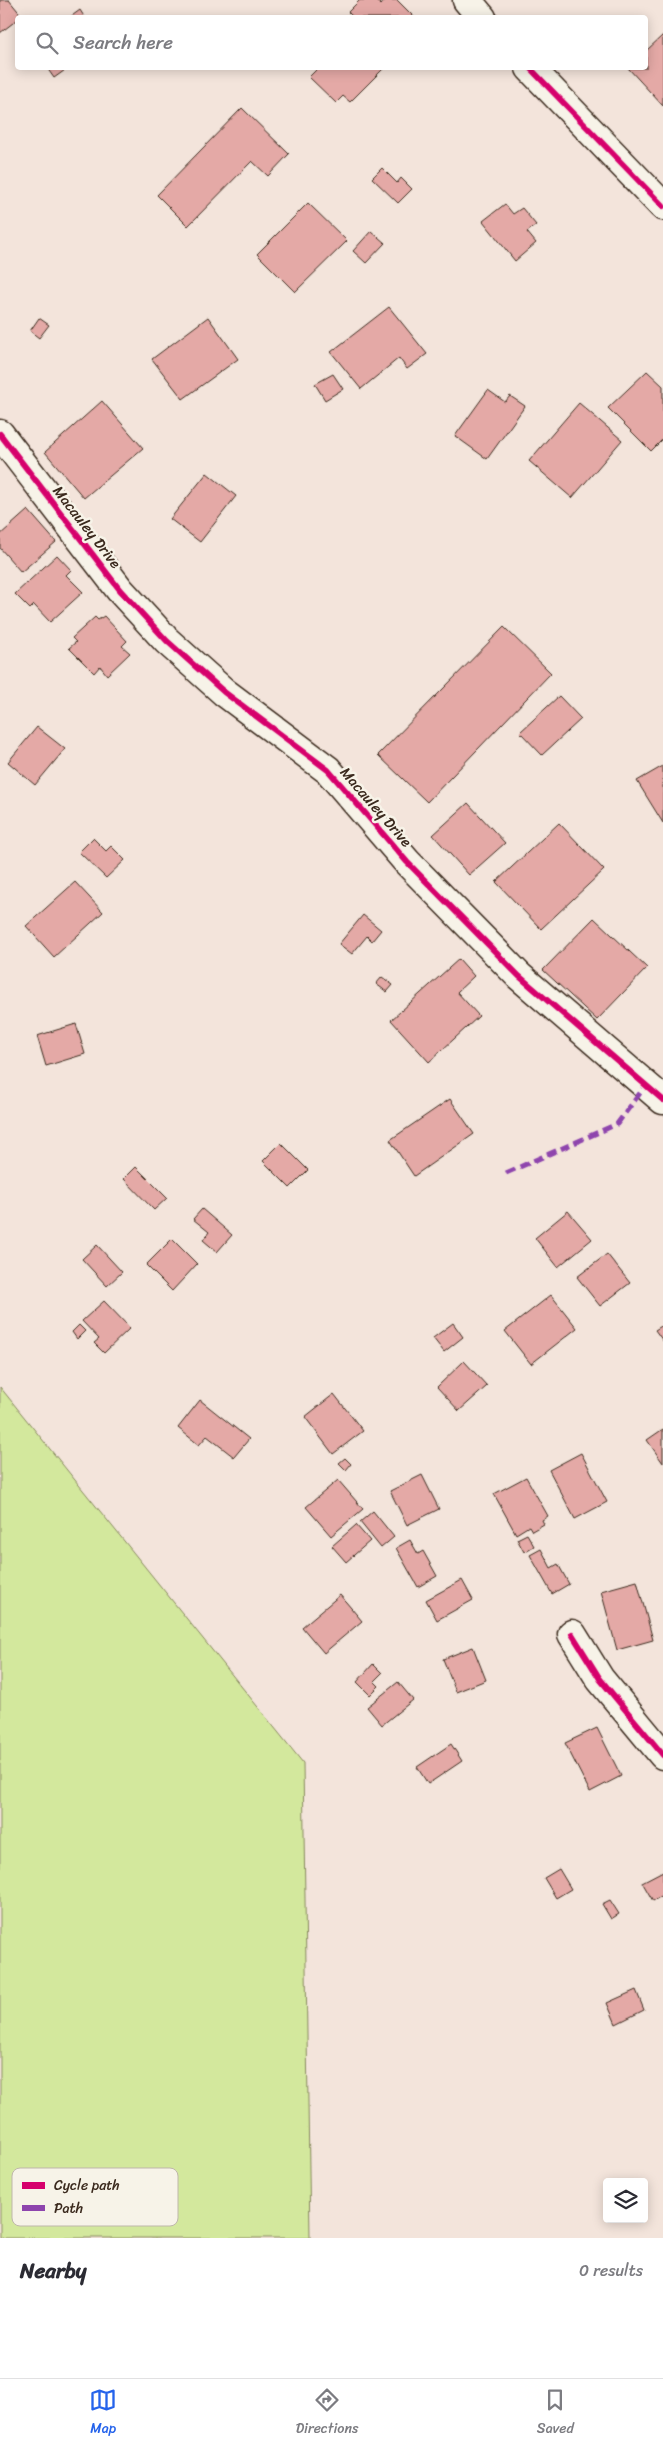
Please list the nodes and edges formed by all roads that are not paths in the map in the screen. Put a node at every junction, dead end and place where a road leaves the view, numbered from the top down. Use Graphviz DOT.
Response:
graph roads {
  1 [pos="532,70"];
  2 [pos="663,206"];
  3 [pos="0,434"];
  4 [pos="663,1100"];
  5 [pos="572,1634"];
  6 [pos="663,1754"];
  1 -- 2 [label="street"];
  3 -- 4 [label="street, Macauley Drive"];
  5 -- 6 [label="street"];
}
